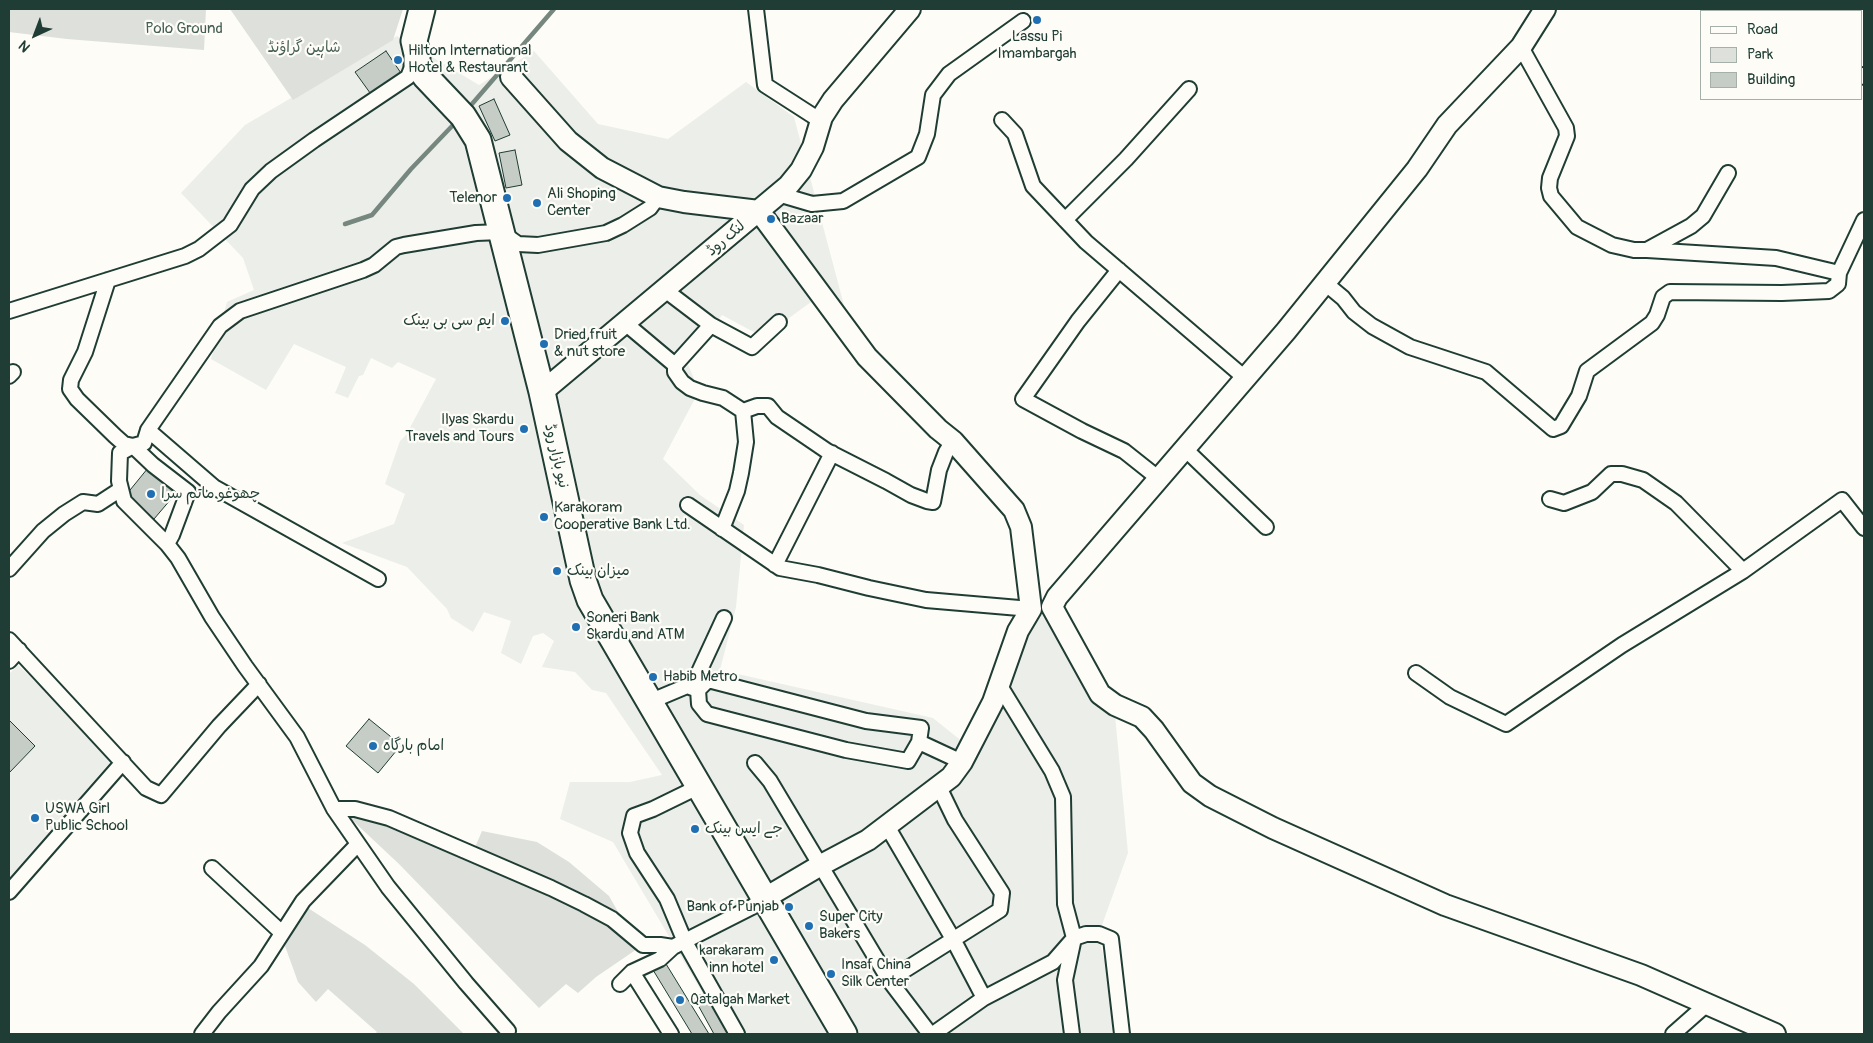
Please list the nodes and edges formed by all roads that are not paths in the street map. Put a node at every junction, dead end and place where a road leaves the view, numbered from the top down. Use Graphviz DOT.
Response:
graph roads {
  1 [pos="422,9"];
  2 [pos="756,9"];
  3 [pos="910,9"];
  4 [pos="1545,9"];
  5 [pos="1023,21"];
  6 [pos="1521,48"];
  7 [pos="417,54"];
  8 [pos="511,76"];
  9 [pos="1189,89"];
  10 [pos="1002,120"];
  11 [pos="821,121"];
  12 [pos="1728,174"];
  13 [pos="778,194"];
  14 [pos="658,197"];
  15 [pos="760,211"];
  16 [pos="1065,220"];
  17 [pos="1864,220"];
  18 [pos="501,232"];
  19 [pos="1647,250"];
  20 [pos="1119,270"];
  21 [pos="1839,274"];
  22 [pos="108,280"];
  23 [pos="1324,283"];
  24 [pos="664,290"];
  25 [pos="9,311"];
  26 [pos="779,322"];
  27 [pos="624,323"];
  28 [pos="711,325"];
  29 [pos="675,365"];
  30 [pos="1245,378"];
  31 [pos="542,392"];
  32 [pos="743,412"];
  33 [pos="148,430"];
  34 [pos="953,441"];
  35 [pos="133,446"];
  36 [pos="1184,448"];
  37 [pos="832,453"];
  38 [pos="1158,478"];
  39 [pos="121,488"];
  40 [pos="1550,499"];
  41 [pos="688,505"];
  42 [pos="1266,527"];
  43 [pos="1864,528"];
  44 [pos="722,529"];
  45 [pos="167,544"];
  46 [pos="775,565"];
  47 [pos="9,569"];
  48 [pos="1742,571"];
  49 [pos="378,579"];
  50 [pos="1052,607"];
  51 [pos="1031,609"];
  52 [pos="724,618"];
  53 [pos="9,640"];
  54 [pos="19,650"];
  55 [pos="9,661"];
  56 [pos="1416,673"];
  57 [pos="259,684"];
  58 [pos="703,685"];
  59 [pos="1000,686"];
  60 [pos="649,702"];
  61 [pos="919,742"];
  62 [pos="124,762"];
  63 [pos="962,762"];
  64 [pos="755,763"];
  65 [pos="698,787"];
  66 [pos="939,787"];
  67 [pos="334,810"];
  68 [pos="887,826"];
  69 [pos="358,844"];
  70 [pos="821,865"];
  71 [pos="212,868"];
  72 [pos="9,892"];
  73 [pos="764,898"];
  74 [pos="282,932"];
  75 [pos="1074,938"];
  76 [pos="953,939"];
  77 [pos="679,944"];
  78 [pos="632,972"];
  79 [pos="890,980"];
  80 [pos="620,984"];
  81 [pos="984,998"];
  82 [pos="1707,1004"];
  83 [pos="508,1031"];
  84 [pos="202,1034"];
  85 [pos="671,1034"];
  86 [pos="738,1034"];
  87 [pos="844,1034"];
  88 [pos="931,1034"];
  89 [pos="1072,1034"];
  90 [pos="1122,1034"];
  91 [pos="1673,1034"];
  92 [pos="1775,1034"];
  1 -- 7 [label="highway"];
  2 -- 11 [label="street"];
  3 -- 11 [label="main road, لنک روڈ"];
  4 -- 6 [label="main road"];
  5 -- 13 [label="street"];
  6 -- 19 [label="street"];
  6 -- 23 [label="main road"];
  7 -- 18 [label="highway, نیو بازار روڈ"];
  7 -- 22 [label="street"];
  8 -- 14 [label="main road"];
  9 -- 16 [label="street"];
  10 -- 16 [label="street"];
  11 -- 13 [label="main road, لنک روڈ"];
  12 -- 19 [label="street"];
  13 -- 15 [label="main road, لنک روڈ"];
  14 -- 15 [label="main road"];
  14 -- 18 [label="street"];
  15 -- 24 [label="main road, لنک روڈ"];
  15 -- 34 [label="main road"];
  16 -- 20 [label="street"];
  17 -- 21 [label="street"];
  18 -- 31 [label="highway, نیو بازار روڈ"];
  18 -- 33 [label="street"];
  19 -- 21 [label="street"];
  20 -- 30 [label="street"];
  20 -- 38 [label="street"];
  21 -- 23 [label="street"];
  22 -- 25 [label="street"];
  22 -- 35 [label="street"];
  23 -- 30 [label="main road"];
  24 -- 27 [label="main road, لنک روڈ"];
  24 -- 28 [label="street"];
  26 -- 28 [label="street"];
  27 -- 29 [label="street"];
  27 -- 31 [label="main road, لنک روڈ"];
  28 -- 29 [label="street"];
  29 -- 32 [label="street"];
  30 -- 36 [label="main road"];
  31 -- 60 [label="highway, نیو بازار روڈ"];
  32 -- 37 [label="street"];
  32 -- 44 [label="street"];
  33 -- 35 [label="street"];
  33 -- 49 [label="street"];
  34 -- 37 [label="street"];
  34 -- 51 [label="main road"];
  35 -- 39 [label="street"];
  35 -- 45 [label="street"];
  36 -- 38 [label="main road"];
  36 -- 42 [label="street"];
  37 -- 46 [label="street"];
  38 -- 50 [label="main road"];
  39 -- 45 [label="street"];
  39 -- 47 [label="street"];
  40 -- 48 [label="street"];
  41 -- 44 [label="street"];
  43 -- 48 [label="street"];
  44 -- 46 [label="street"];
  45 -- 57 [label="street"];
  46 -- 51 [label="street"];
  48 -- 56 [label="street"];
  50 -- 51 [label="main road"];
  50 -- 82 [label="main road"];
  51 -- 59 [label="main road"];
  52 -- 58 [label="street"];
  53 -- 54 [label="street"];
  54 -- 55 [label="street"];
  54 -- 62 [label="street"];
  57 -- 62 [label="street"];
  57 -- 67 [label="street"];
  58 -- 60 [label="street"];
  58 -- 61 [label="street"];
  58 -- 61 [label="street"];
  59 -- 63 [label="main road"];
  59 -- 75 [label="street"];
  60 -- 65 [label="highway, نیو بازار روڈ"];
  61 -- 63 [label="street"];
  62 -- 72 [label="street"];
  63 -- 66 [label="main road"];
  64 -- 70 [label="street"];
  65 -- 73 [label="highway, نیو بازار روڈ"];
  65 -- 77 [label="street"];
  66 -- 68 [label="main road"];
  66 -- 76 [label="street"];
  67 -- 69 [label="street"];
  67 -- 77 [label="street"];
  68 -- 70 [label="main road"];
  68 -- 76 [label="street"];
  69 -- 74 [label="street"];
  69 -- 83 [label="street"];
  70 -- 73 [label="main road"];
  70 -- 79 [label="street"];
  71 -- 74 [label="street"];
  73 -- 77 [label="street"];
  73 -- 87 [label="highway, نیو بازار روڈ"];
  74 -- 84 [label="street"];
  75 -- 81 [label="street"];
  75 -- 89 [label="street"];
  75 -- 90 [label="street"];
  76 -- 79 [label="street"];
  76 -- 81 [label="street"];
  77 -- 78 [label="street"];
  77 -- 86 [label="street"];
  78 -- 80 [label="street"];
  78 -- 85 [label="street"];
  79 -- 88 [label="street"];
  81 -- 88 [label="street"];
  82 -- 91 [label="street"];
  82 -- 92 [label="main road"];
}
